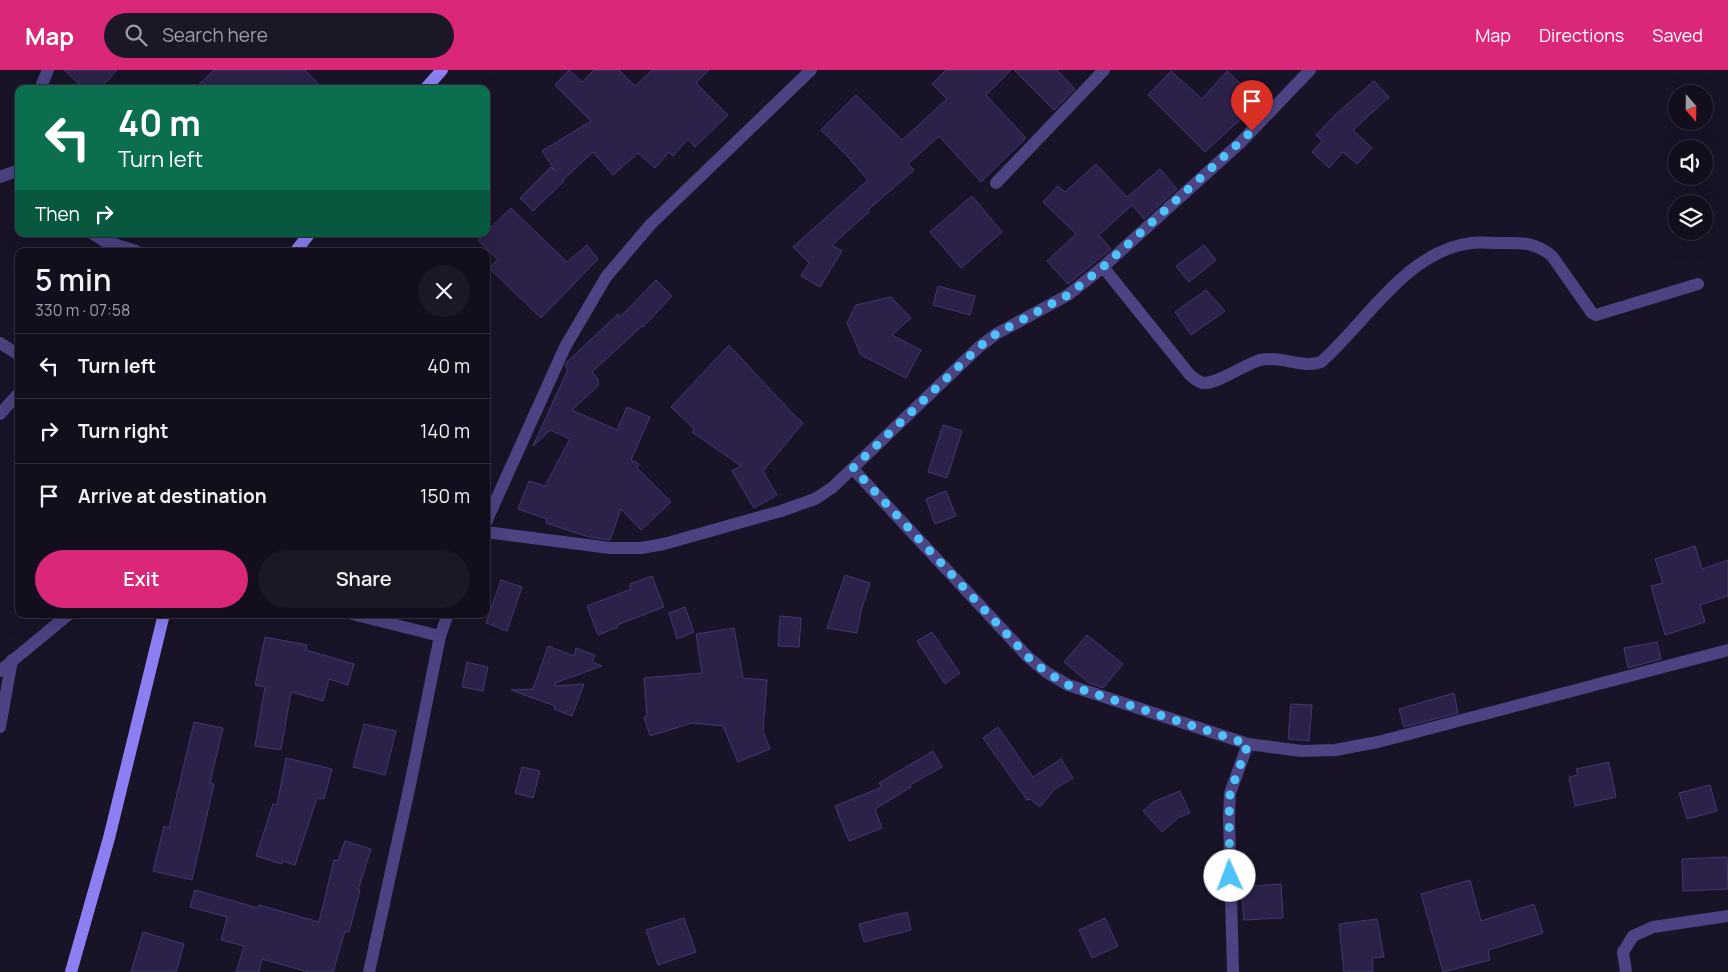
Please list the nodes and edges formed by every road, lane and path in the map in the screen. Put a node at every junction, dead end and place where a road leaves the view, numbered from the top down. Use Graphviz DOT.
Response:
graph roads {
  1 [pos="48,70"];
  2 [pos="442,70"];
  3 [pos="811,70"];
  4 [pos="1104,70"];
  5 [pos="1310,70"];
  6 [pos="42,85"];
  7 [pos="429,85"];
  8 [pos="15,171"];
  9 [pos="0,177"];
  10 [pos="996,183"];
  11 [pos="98,237"];
  12 [pos="307,237"];
  13 [pos="126,248"];
  14 [pos="298,248"];
  15 [pos="1103,267"];
  16 [pos="1698,284"];
  17 [pos="0,344"];
  18 [pos="15,353"];
  19 [pos="15,397"];
  20 [pos="0,414"];
  21 [pos="853,468"];
  22 [pos="490,513"];
  23 [pos="490,533"];
  24 [pos="64,618"];
  25 [pos="163,618"];
  26 [pos="368,618"];
  27 [pos="447,618"];
  28 [pos="440,636"];
  29 [pos="1728,650"];
  30 [pos="12,660"];
  31 [pos="0,671"];
  32 [pos="0,727"];
  33 [pos="1248,744"];
  34 [pos="1728,916"];
  35 [pos="71,972"];
  36 [pos="368,972"];
  37 [pos="1233,972"];
  38 [pos="1626,972"];
  1 -- 6 [label="street"];
  2 -- 7 [label="main road"];
  3 -- 22 [label="street"];
  4 -- 10 [label="street"];
  5 -- 15 [label="street"];
  8 -- 9 [label="street"];
  11 -- 13 [label="street"];
  12 -- 14 [label="main road"];
  15 -- 16 [label="street"];
  15 -- 21 [label="street"];
  17 -- 18 [label="street"];
  19 -- 20 [label="street"];
  21 -- 23 [label="street"];
  21 -- 33 [label="street"];
  24 -- 30 [label="street"];
  25 -- 35 [label="main road"];
  26 -- 28 [label="street"];
  27 -- 28 [label="street"];
  28 -- 36 [label="street"];
  29 -- 33 [label="street"];
  30 -- 31 [label="street"];
  30 -- 32 [label="street"];
  33 -- 37 [label="street"];
  34 -- 38 [label="street"];
}
